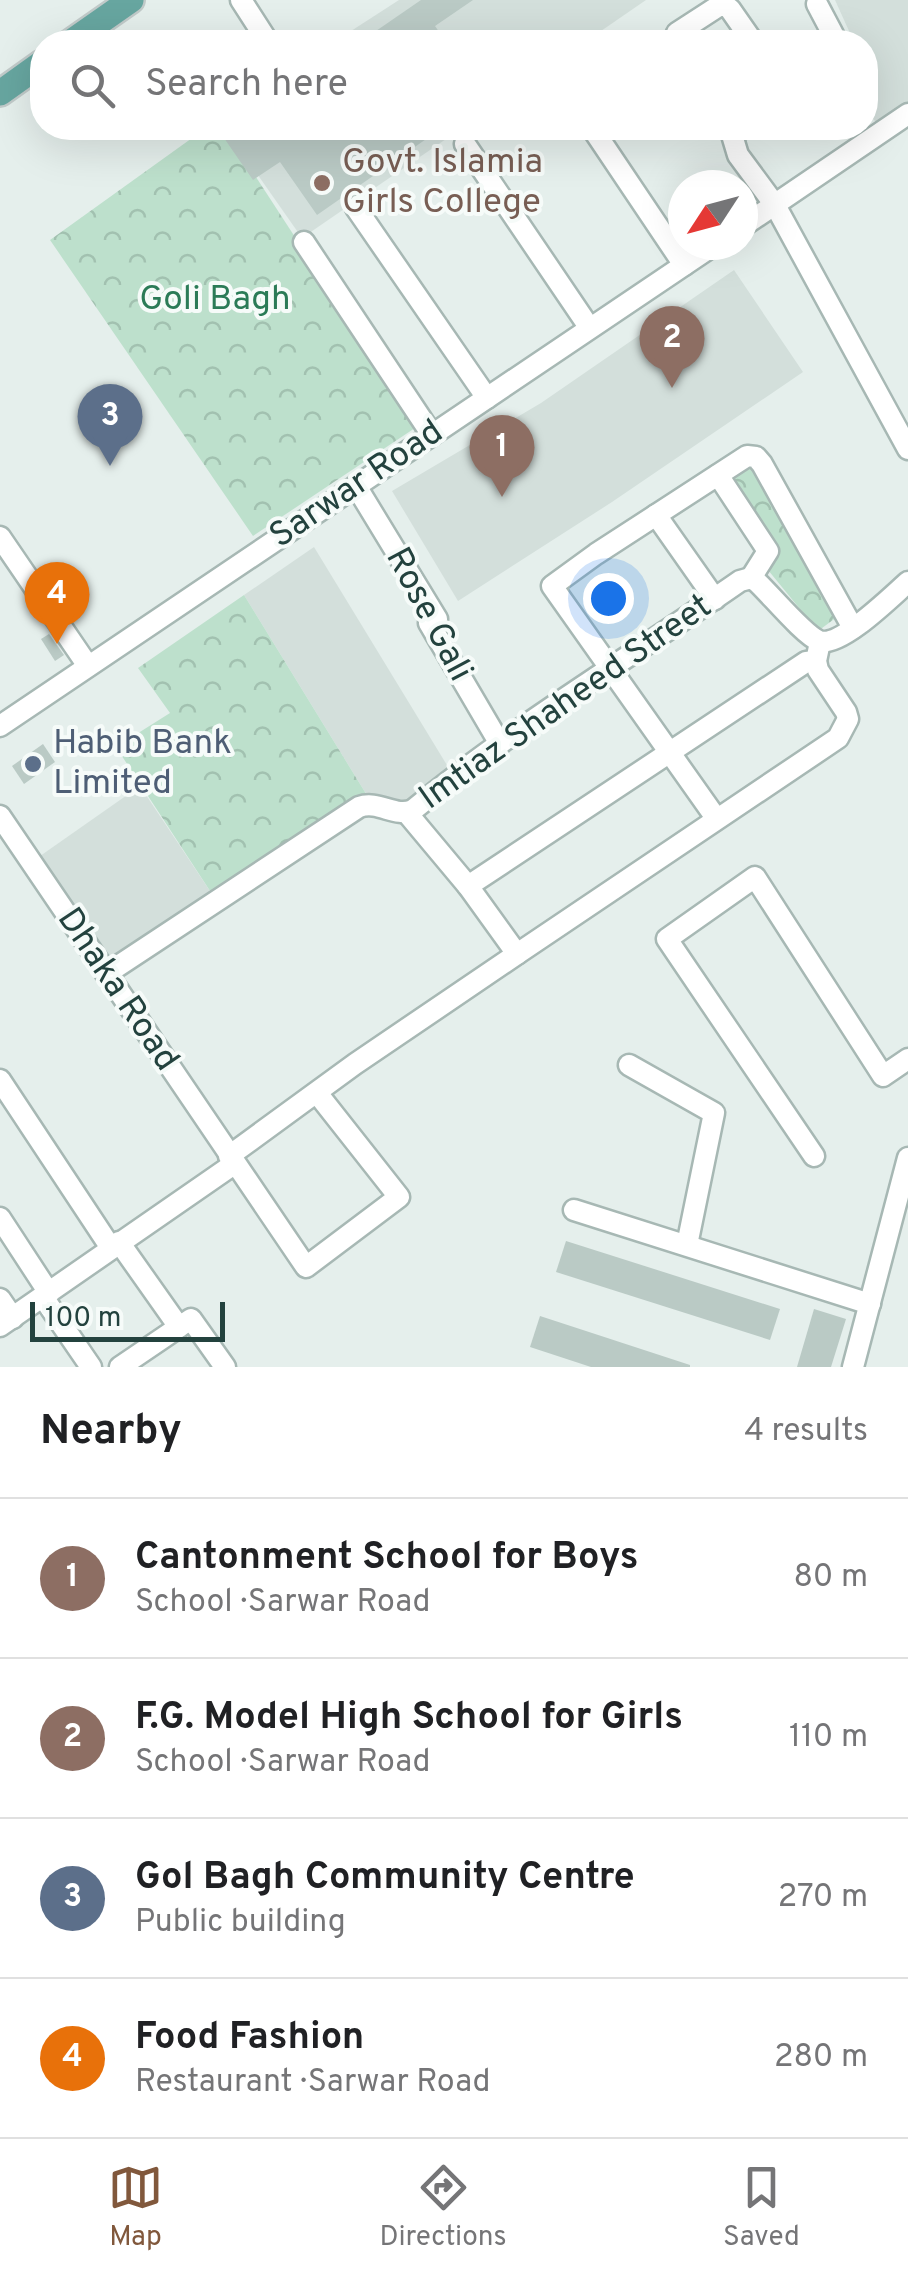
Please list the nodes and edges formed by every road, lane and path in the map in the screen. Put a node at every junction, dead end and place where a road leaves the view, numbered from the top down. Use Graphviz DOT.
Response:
graph roads {
  1 [pos="131,0"];
  2 [pos="241,0"];
  3 [pos="817,4"];
  4 [pos="88,30"];
  5 [pos="260,30"];
  6 [pos="682,30"];
  7 [pos="745,30"];
  8 [pos="831,30"];
  9 [pos="30,72"];
  10 [pos="0,93"];
  11 [pos="908,114"];
  12 [pos="878,135"];
  13 [pos="600,140"];
  14 [pos="736,140"];
  15 [pos="870,140"];
  16 [pos="464,144"];
  17 [pos="775,205"];
  18 [pos="356,208"];
  19 [pos="758,216"];
  20 [pos="304,242"];
  21 [pos="692,260"];
  22 [pos="684,265"];
  23 [pos="589,327"];
  24 [pos="486,398"];
  25 [pos="432,434"];
  26 [pos="908,449"];
  27 [pos="718,475"];
  28 [pos="356,486"];
  29 [pos="656,516"];
  30 [pos="0,537"];
  31 [pos="751,578"];
  32 [pos="908,582"];
  33 [pos="714,599"];
  34 [pos="853,628"];
  35 [pos="818,652"];
  36 [pos="88,666"];
  37 [pos="610,668"];
  38 [pos="0,726"];
  39 [pos="500,744"];
  40 [pos="668,752"];
  41 [pos="408,814"];
  42 [pos="0,816"];
  43 [pos="716,818"];
  44 [pos="468,886"];
  45 [pos="517,954"];
  46 [pos="106,974"];
  47 [pos="908,1059"];
  48 [pos="629,1065"];
  49 [pos="0,1080"];
  50 [pos="317,1093"];
  51 [pos="814,1156"];
  52 [pos="908,1158"];
  53 [pos="232,1160"];
  54 [pos="574,1210"];
  55 [pos="0,1218"];
  56 [pos="687,1244"];
  57 [pos="115,1245"];
  58 [pos="46,1295"];
  59 [pos="0,1299"];
  60 [pos="870,1304"];
  61 [pos="6,1322"];
  62 [pos="179,1327"];
  63 [pos="92,1367"];
  64 [pos="120,1367"];
  65 [pos="225,1367"];
  66 [pos="853,1367"];
  1 -- 4 [label="main road"];
  2 -- 5 [label="street"];
  3 -- 8 [label="street"];
  6 -- 7 [label="street"];
  9 -- 10 [label="main road"];
  11 -- 12 [label="street"];
  13 -- 22 [label="street"];
  14 -- 17 [label="street"];
  15 -- 17 [label="street"];
  16 -- 23 [label="street"];
  17 -- 19 [label="street"];
  17 -- 26 [label="street"];
  18 -- 24 [label="street"];
  20 -- 25 [label="street"];
  21 -- 22 [label="street, Sarwar Road"];
  22 -- 23 [label="street, Sarwar Road"];
  23 -- 24 [label="street, Sarwar Road"];
  24 -- 25 [label="street, Sarwar Road"];
  25 -- 28 [label="street, Sarwar Road"];
  27 -- 29 [label="street"];
  27 -- 31 [label="street"];
  27 -- 34 [label="street"];
  28 -- 36 [label="street, Sarwar Road"];
  28 -- 39 [label="street, Rose Gali"];
  29 -- 33 [label="street"];
  29 -- 37 [label="street"];
  30 -- 36 [label="street"];
  31 -- 33 [label="street, Imtiaz Shaheed Street"];
  31 -- 35 [label="street, Imtiaz Shaheed Street"];
  32 -- 34 [label="street"];
  33 -- 37 [label="street, Imtiaz Shaheed Street"];
  34 -- 35 [label="street"];
  35 -- 40 [label="street"];
  35 -- 43 [label="street, Imtiaz Shaheed Street"];
  36 -- 38 [label="street, Sarwar Road"];
  37 -- 39 [label="street, Imtiaz Shaheed Street"];
  37 -- 40 [label="street"];
  39 -- 41 [label="street, Imtiaz Shaheed Street"];
  40 -- 43 [label="street"];
  40 -- 44 [label="street"];
  41 -- 44 [label="street"];
  41 -- 46 [label="street, Imtiaz Shaheed Street"];
  42 -- 46 [label="street, Dhaka Road"];
  43 -- 45 [label="street, Imtiaz Shaheed Street"];
  44 -- 45 [label="street"];
  45 -- 50 [label="street, Imtiaz Shaheed Street"];
  46 -- 53 [label="street, Dhaka Road"];
  47 -- 51 [label="street"];
  48 -- 56 [label="street"];
  49 -- 57 [label="street"];
  50 -- 53 [label="street, Imtiaz Shaheed Street"];
  50 -- 53 [label="street, Dhaka Road"];
  52 -- 60 [label="street"];
  53 -- 57 [label="street, Imtiaz Shaheed Street"];
  54 -- 56 [label="street"];
  55 -- 58 [label="street"];
  56 -- 60 [label="street"];
  57 -- 58 [label="street, Imtiaz Shaheed Street"];
  57 -- 62 [label="street"];
  58 -- 61 [label="street, Imtiaz Shaheed Street"];
  58 -- 63 [label="street"];
  59 -- 61 [label="street"];
  60 -- 66 [label="street"];
  62 -- 64 [label="street"];
  62 -- 65 [label="street"];
}
